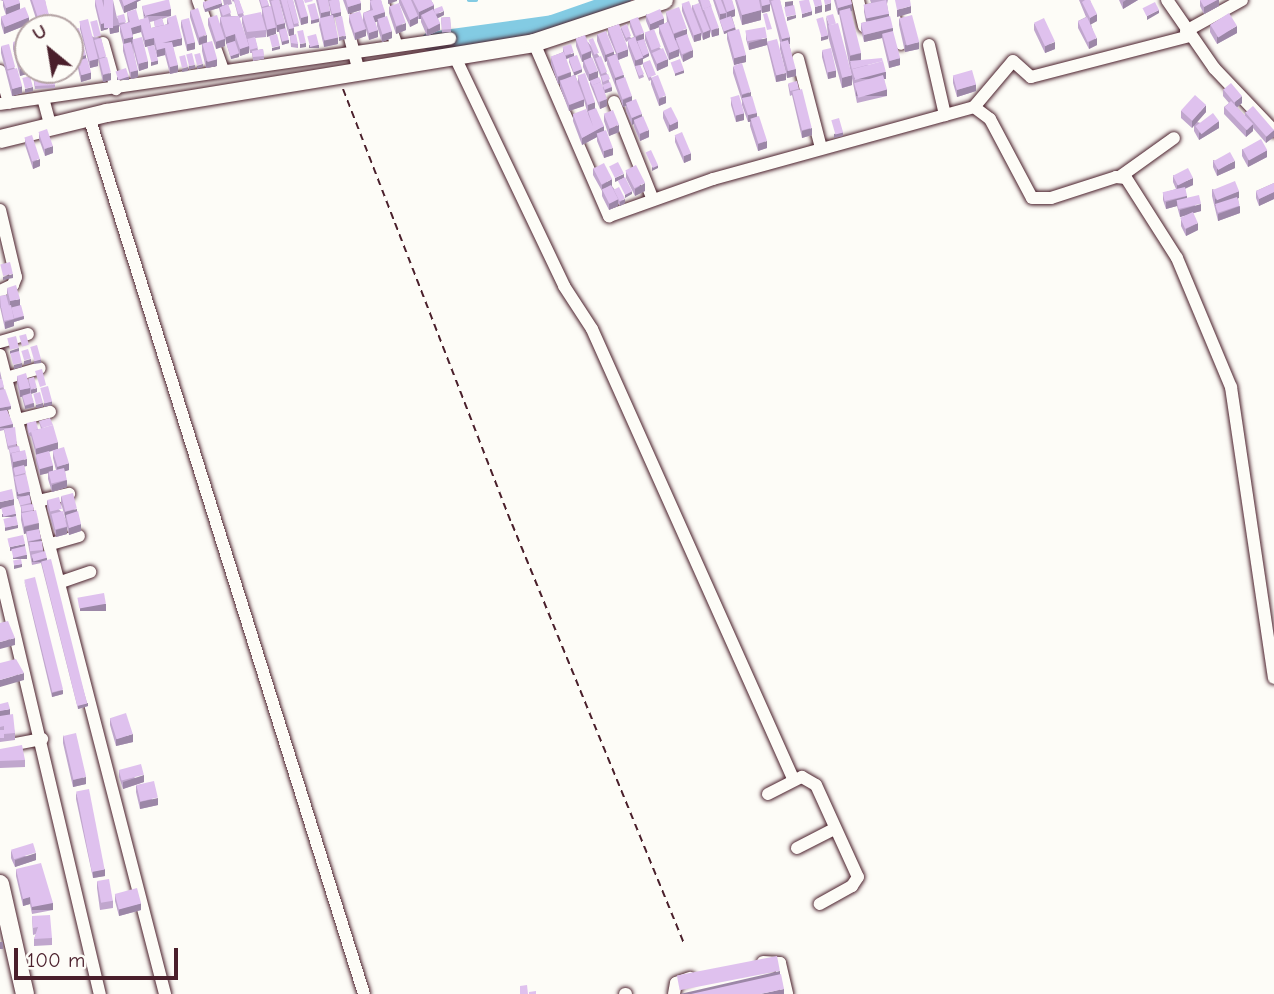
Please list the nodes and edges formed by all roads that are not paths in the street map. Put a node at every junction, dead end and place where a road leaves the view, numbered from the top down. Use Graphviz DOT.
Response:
graph roads {
  1 [pos="198,0"];
  2 [pos="340,0"];
  3 [pos="382,0"];
  4 [pos="664,0"];
  5 [pos="858,0"];
  6 [pos="890,0"];
  7 [pos="1167,0"];
  8 [pos="1242,0"];
  9 [pos="864,26"];
  10 [pos="1188,34"];
  11 [pos="450,38"];
  12 [pos="103,43"];
  13 [pos="534,43"];
  14 [pos="396,44"];
  15 [pos="901,44"];
  16 [pos="929,45"];
  17 [pos="455,57"];
  18 [pos="356,59"];
  19 [pos="799,59"];
  20 [pos="223,70"];
  21 [pos="0,71"];
  22 [pos="248,77"];
  23 [pos="116,89"];
  24 [pos="43,99"];
  25 [pos="614,102"];
  26 [pos="4,104"];
  27 [pos="974,107"];
  28 [pos="945,115"];
  29 [pos="89,117"];
  30 [pos="49,122"];
  31 [pos="1274,131"];
  32 [pos="1174,138"];
  33 [pos="0,139"];
  34 [pos="100,148"];
  35 [pos="821,148"];
  36 [pos="1121,176"];
  37 [pos="653,200"];
  38 [pos="0,210"];
  39 [pos="0,291"];
  40 [pos="28,334"];
  41 [pos="0,342"];
  42 [pos="0,355"];
  43 [pos="40,369"];
  44 [pos="6,378"];
  45 [pos="50,412"];
  46 [pos="17,420"];
  47 [pos="69,494"];
  48 [pos="38,501"];
  49 [pos="79,536"];
  50 [pos="51,544"];
  51 [pos="0,572"];
  52 [pos="90,572"];
  53 [pos="61,582"];
  54 [pos="1274,678"];
  55 [pos="42,739"];
  56 [pos="0,747"];
  57 [pos="794,780"];
  58 [pos="768,794"];
  59 [pos="834,829"];
  60 [pos="797,848"];
  61 [pos="0,884"];
  62 [pos="820,904"];
  63 [pos="8,952"];
  64 [pos="745,966"];
  65 [pos="705,975"];
  66 [pos="25,994"];
  67 [pos="100,994"];
  68 [pos="165,994"];
  69 [pos="674,994"];
  70 [pos="787,994"];
  1 -- 20 [label="street"];
  2 -- 18 [label="street"];
  3 -- 14 [label="street"];
  4 -- 13 [label="main road"];
  5 -- 9 [label="street"];
  6 -- 15 [label="street"];
  7 -- 10 [label="street"];
  8 -- 10 [label="street"];
  10 -- 27 [label="street"];
  10 -- 31 [label="street"];
  11 -- 14 [label="street"];
  12 -- 23 [label="street"];
  13 -- 17 [label="main road"];
  13 -- 37 [label="street"];
  14 -- 18 [label="street"];
  16 -- 28 [label="street"];
  17 -- 18 [label="main road"];
  17 -- 57 [label="street"];
  18 -- 22 [label="street"];
  18 -- 22 [label="main road"];
  19 -- 35 [label="street"];
  20 -- 22 [label="street"];
  20 -- 23 [label="street"];
  21 -- 26 [label="street"];
  22 -- 29 [label="main road"];
  23 -- 24 [label="street"];
  24 -- 26 [label="street"];
  24 -- 30 [label="street"];
  25 -- 37 [label="street"];
  27 -- 28 [label="street"];
  27 -- 36 [label="street"];
  28 -- 35 [label="street"];
  29 -- 30 [label="main road"];
  29 -- 34 [label="street"];
  30 -- 33 [label="main road"];
  32 -- 36 [label="street"];
  34 -- 34 [label="street"];
  35 -- 37 [label="street"];
  36 -- 54 [label="street"];
  38 -- 39 [label="street"];
  40 -- 41 [label="street"];
  42 -- 44 [label="street"];
  43 -- 44 [label="street"];
  44 -- 46 [label="street"];
  45 -- 46 [label="street"];
  46 -- 48 [label="street"];
  47 -- 48 [label="street"];
  48 -- 50 [label="street"];
  49 -- 50 [label="street"];
  50 -- 53 [label="street"];
  51 -- 55 [label="street"];
  52 -- 53 [label="street"];
  53 -- 68 [label="street"];
  55 -- 56 [label="street"];
  55 -- 67 [label="street"];
  57 -- 58 [label="street"];
  57 -- 59 [label="street"];
  59 -- 60 [label="street"];
  59 -- 62 [label="street"];
  61 -- 63 [label="main road"];
  63 -- 66 [label="main road"];
  64 -- 70 [label="street"];
  65 -- 69 [label="street"];
}
